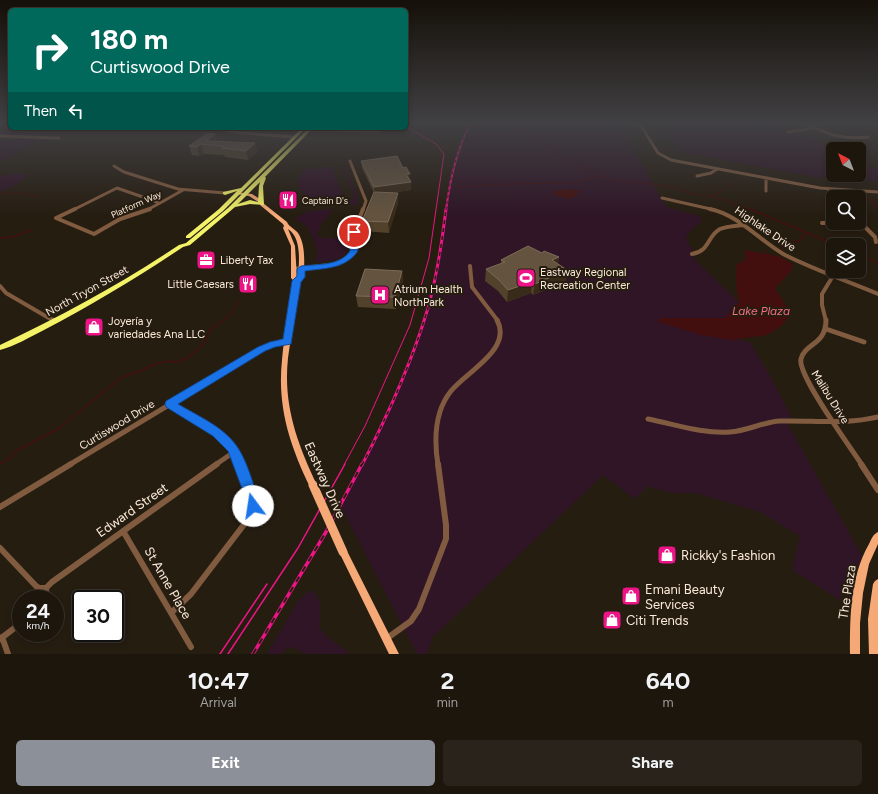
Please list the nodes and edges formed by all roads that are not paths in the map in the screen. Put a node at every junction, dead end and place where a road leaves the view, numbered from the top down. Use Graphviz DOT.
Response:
graph roads {
  1 [pos="276,155"];
  2 [pos="286,155"];
  3 [pos="660,155"];
  4 [pos="350,161"];
  5 [pos="114,166"];
  6 [pos="717,169"];
  7 [pos="265,176"];
  8 [pos="697,176"];
  9 [pos="766,178"];
  10 [pos="244,187"];
  11 [pos="828,189"];
  12 [pos="183,190"];
  13 [pos="766,191"];
  14 [pos="878,192"];
  15 [pos="225,193"];
  16 [pos="238,193"];
  17 [pos="246,194"];
  18 [pos="662,198"];
  19 [pos="232,199"];
  20 [pos="161,203"];
  21 [pos="261,203"];
  22 [pos="230,209"];
  23 [pos="822,223"];
  24 [pos="826,223"];
  25 [pos="743,225"];
  26 [pos="286,226"];
  27 [pos="866,228"];
  28 [pos="876,242"];
  29 [pos="181,246"];
  30 [pos="692,254"];
  31 [pos="470,266"];
  32 [pos="294,269"];
  33 [pos="301,269"];
  34 [pos="826,270"];
  35 [pos="832,278"];
  36 [pos="845,278"];
  37 [pos="297,281"];
  38 [pos="0,286"];
  39 [pos="6,292"];
  40 [pos="0,294"];
  41 [pos="878,294"];
  42 [pos="55,321"];
  43 [pos="826,329"];
  44 [pos="287,341"];
  45 [pos="864,342"];
  46 [pos="0,348"];
  47 [pos="170,404"];
  48 [pos="878,417"];
  49 [pos="648,419"];
  50 [pos="833,421"];
  51 [pos="234,452"];
  52 [pos="878,490"];
  53 [pos="0,507"];
  54 [pos="124,531"];
  55 [pos="878,536"];
  56 [pos="0,548"];
  57 [pos="46,588"];
  58 [pos="877,589"];
  59 [pos="171,613"];
  60 [pos="12,630"];
  61 [pos="1,638"];
  62 [pos="386,639"];
  63 [pos="191,647"];
  64 [pos="8,654"];
  65 [pos="394,654"];
  66 [pos="855,654"];
  67 [pos="874,654"];
  1 -- 10 [label="main road, North Tryon Street"];
  2 -- 7 [label="main road, North Tryon Street"];
  3 -- 6 [label="street"];
  4 -- 33 [label="street"];
  5 -- 12 [label="street"];
  6 -- 8 [label="street"];
  6 -- 9 [label="street"];
  7 -- 17 [label="main road, North Tryon Street"];
  7 -- 21 [label="main road"];
  9 -- 11 [label="street"];
  9 -- 13 [label="street"];
  10 -- 15 [label="main road"];
  10 -- 16 [label="main road, North Tryon Street"];
  11 -- 14 [label="street"];
  12 -- 15 [label="street"];
  12 -- 20 [label="street, Platform Way"];
  15 -- 19 [label="main road"];
  16 -- 17 [label="main road, Eastway Drive"];
  16 -- 19 [label="main road, North Tryon Street"];
  17 -- 21 [label="main road, Eastway Drive"];
  17 -- 22 [label="main road, North Tryon Street"];
  18 -- 25 [label="street, Highlake Drive"];
  19 -- 29 [label="main road, North Tryon Street"];
  20 -- 20 [label="street, Platform Way"];
  21 -- 22 [label="main road"];
  21 -- 26 [label="main road, Eastway Drive"];
  22 -- 29 [label="main road, North Tryon Street"];
  23 -- 24 [label="street"];
  25 -- 30 [label="street"];
  25 -- 34 [label="street, Highlake Drive"];
  26 -- 32 [label="main road, Eastway Drive"];
  26 -- 33 [label="main road, Eastway Drive"];
  27 -- 28 [label="street"];
  29 -- 42 [label="main road, North Tryon Street"];
  31 -- 62 [label="street"];
  32 -- 33 [label="street"];
  32 -- 37 [label="main road, Eastway Drive"];
  33 -- 37 [label="main road, Eastway Drive"];
  35 -- 43 [label="street"];
  36 -- 41 [label="street, Highlake Drive"];
  37 -- 44 [label="main road, Eastway Drive"];
  38 -- 39 [label="street"];
  39 -- 40 [label="street"];
  39 -- 42 [label="street"];
  42 -- 46 [label="main road, North Tryon Street"];
  43 -- 45 [label="street"];
  43 -- 50 [label="street, Malibu Drive"];
  44 -- 47 [label="street, Curtiswood Drive"];
  44 -- 62 [label="main road, Eastway Drive, bridge"];
  47 -- 51 [label="street"];
  47 -- 53 [label="street, Curtiswood Drive"];
  48 -- 50 [label="street"];
  49 -- 50 [label="street"];
  50 -- 52 [label="street, Malibu Drive"];
  51 -- 54 [label="street, Edward Street"];
  51 -- 59 [label="street"];
  54 -- 57 [label="street, Edward Street"];
  54 -- 59 [label="street, St Anne Place"];
  55 -- 66 [label="main road, The Plaza"];
  56 -- 57 [label="street"];
  58 -- 67 [label="main road"];
  59 -- 63 [label="street, St Anne Place"];
  60 -- 61 [label="street"];
  61 -- 64 [label="street"];
  62 -- 65 [label="main road, Eastway Drive"];
}
